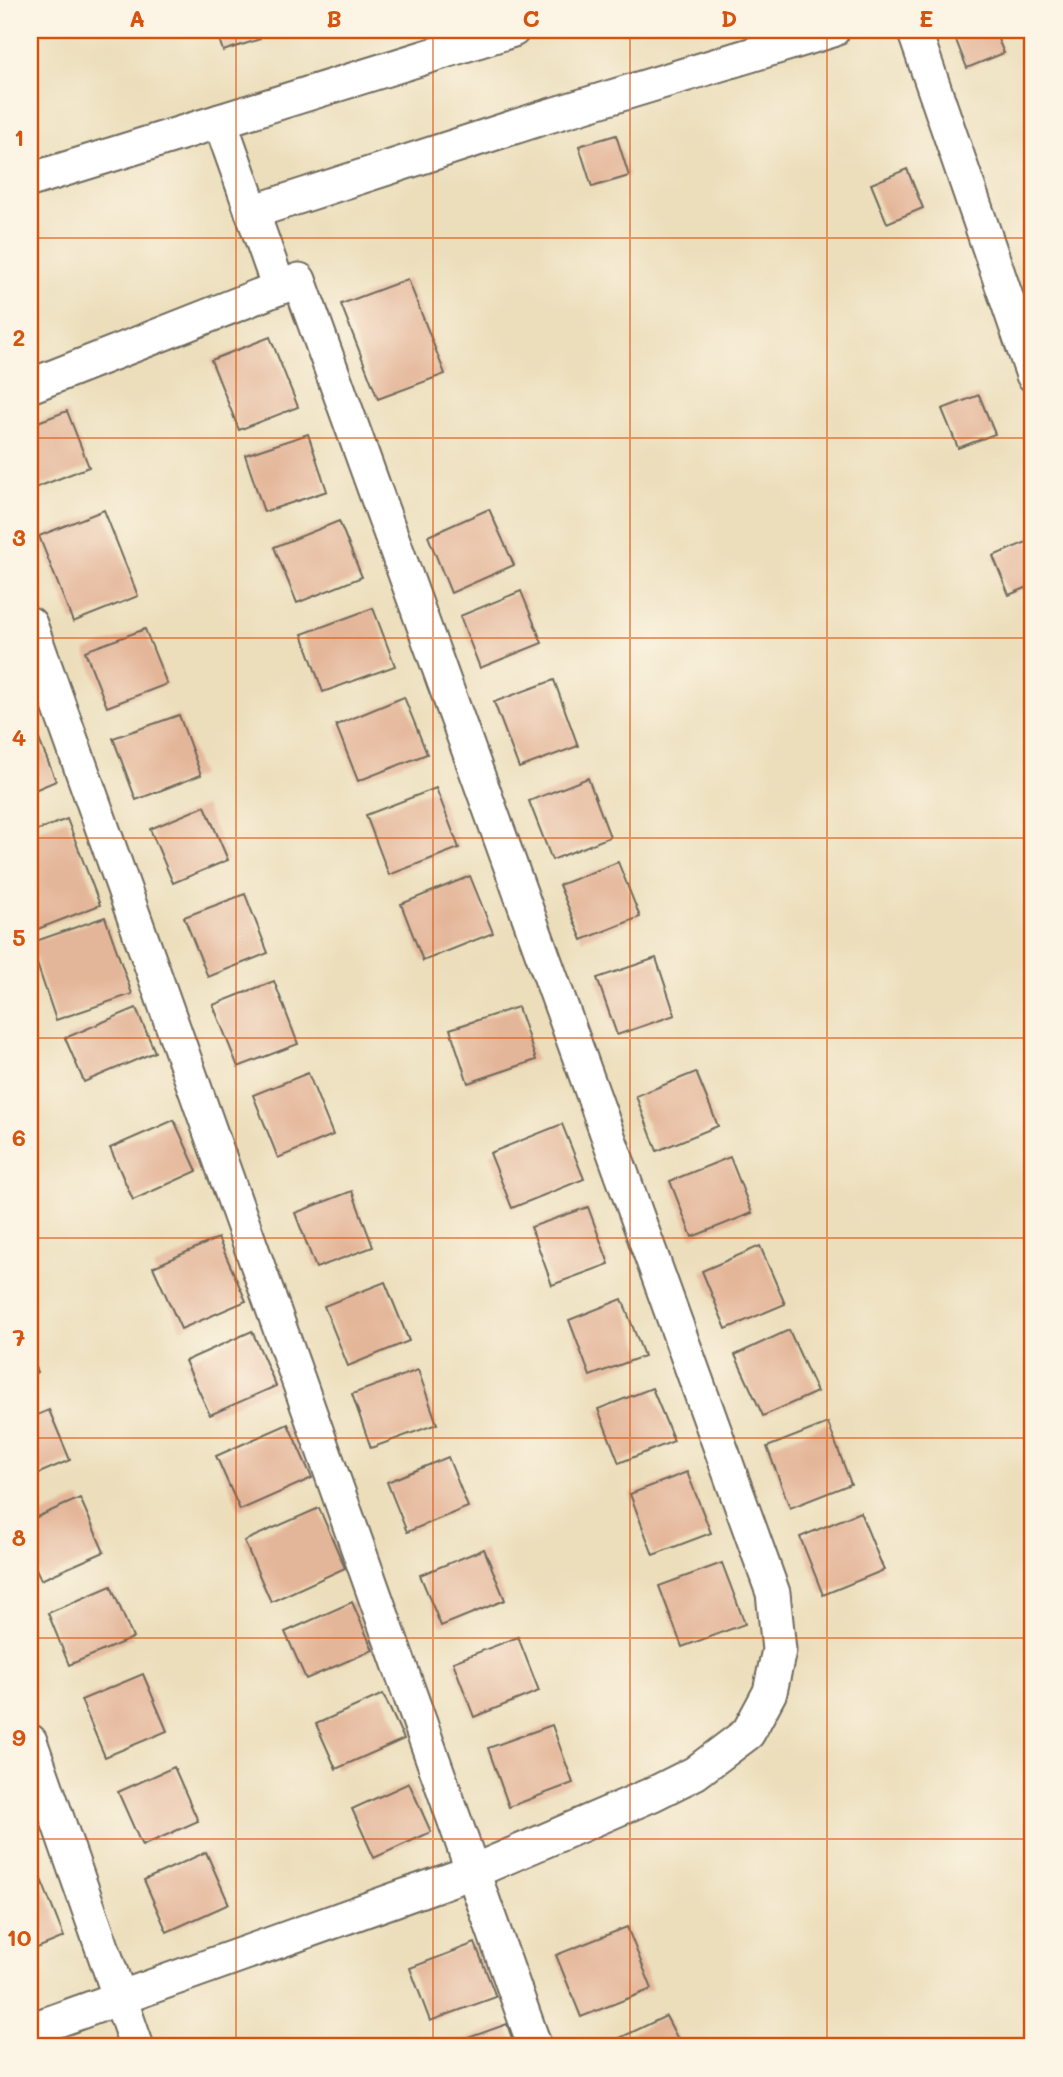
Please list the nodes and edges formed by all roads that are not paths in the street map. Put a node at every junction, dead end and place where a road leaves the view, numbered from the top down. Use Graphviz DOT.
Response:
graph roads {
  1 [pos="513,30"];
  2 [pos="833,30"];
  3 [pos="914,30"];
  4 [pos="220,121"];
  5 [pos="30,180"];
  6 [pos="252,212"];
  7 [pos="279,288"];
  8 [pos="1033,375"];
  9 [pos="30,386"];
  10 [pos="30,624"];
  11 [pos="30,1741"];
  12 [pos="472,1872"];
  13 [pos="119,1999"];
  14 [pos="30,2030"];
  15 [pos="137,2047"];
  16 [pos="534,2047"];
  1 -- 4 [label="street"];
  2 -- 6 [label="street"];
  3 -- 8 [label="street"];
  4 -- 5 [label="street"];
  4 -- 6 [label="street"];
  6 -- 7 [label="street"];
  7 -- 9 [label="street"];
  7 -- 12 [label="street"];
  10 -- 12 [label="street"];
  11 -- 13 [label="street"];
  12 -- 13 [label="street"];
  12 -- 16 [label="street"];
  13 -- 14 [label="street"];
  13 -- 15 [label="street"];
}
